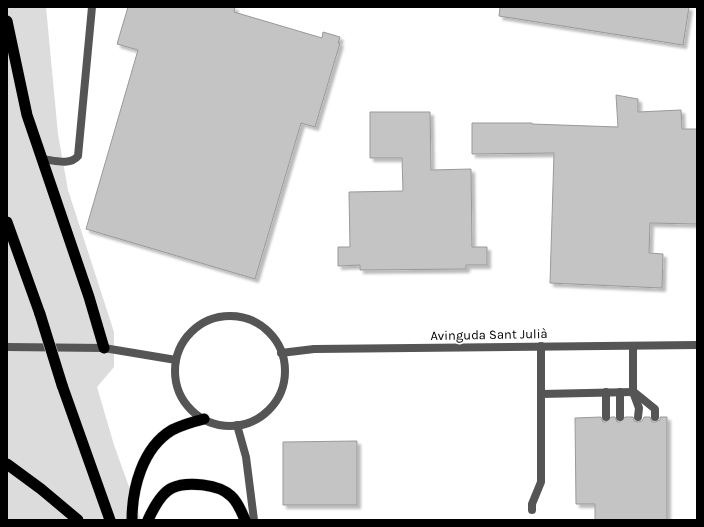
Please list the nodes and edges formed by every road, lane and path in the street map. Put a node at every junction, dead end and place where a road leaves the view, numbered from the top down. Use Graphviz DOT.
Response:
graph roads {
  1 [pos="92,7"];
  2 [pos="7,21"];
  3 [pos="42,159"];
  4 [pos="7,222"];
  5 [pos="541,346"];
  6 [pos="633,346"];
  7 [pos="697,346"];
  8 [pos="7,347"];
  9 [pos="104,348"];
  10 [pos="281,353"];
  11 [pos="176,360"];
  12 [pos="606,392"];
  13 [pos="620,392"];
  14 [pos="633,392"];
  15 [pos="541,394"];
  16 [pos="606,417"];
  17 [pos="620,417"];
  18 [pos="638,417"];
  19 [pos="655,417"];
  20 [pos="204,419"];
  21 [pos="237,425"];
  22 [pos="7,464"];
  23 [pos="532,510"];
  24 [pos="78,520"];
  25 [pos="110,520"];
  26 [pos="132,520"];
  27 [pos="148,520"];
  28 [pos="245,520"];
  29 [pos="254,520"];
  1 -- 3 [label="street"];
  2 -- 3 [label="highway"];
  3 -- 9 [label="highway"];
  4 -- 25 [label="highway, bridge"];
  5 -- 6 [label="street, Avinguda Sant Julià"];
  5 -- 10 [label="street, Avinguda Sant Julià"];
  5 -- 15 [label="street"];
  6 -- 7 [label="street, Avinguda Sant Julià"];
  6 -- 14 [label="street"];
  8 -- 9 [label="street"];
  9 -- 11 [label="street"];
  10 -- 11 [label="street"];
  10 -- 21 [label="street"];
  11 -- 20 [label="street"];
  12 -- 13 [label="street"];
  12 -- 15 [label="street"];
  12 -- 16 [label="street"];
  13 -- 14 [label="street"];
  13 -- 17 [label="street"];
  14 -- 18 [label="street"];
  14 -- 19 [label="street"];
  15 -- 23 [label="street"];
  20 -- 21 [label="street"];
  20 -- 26 [label="highway"];
  21 -- 29 [label="street"];
  22 -- 24 [label="highway"];
  27 -- 28 [label="highway"];
}
